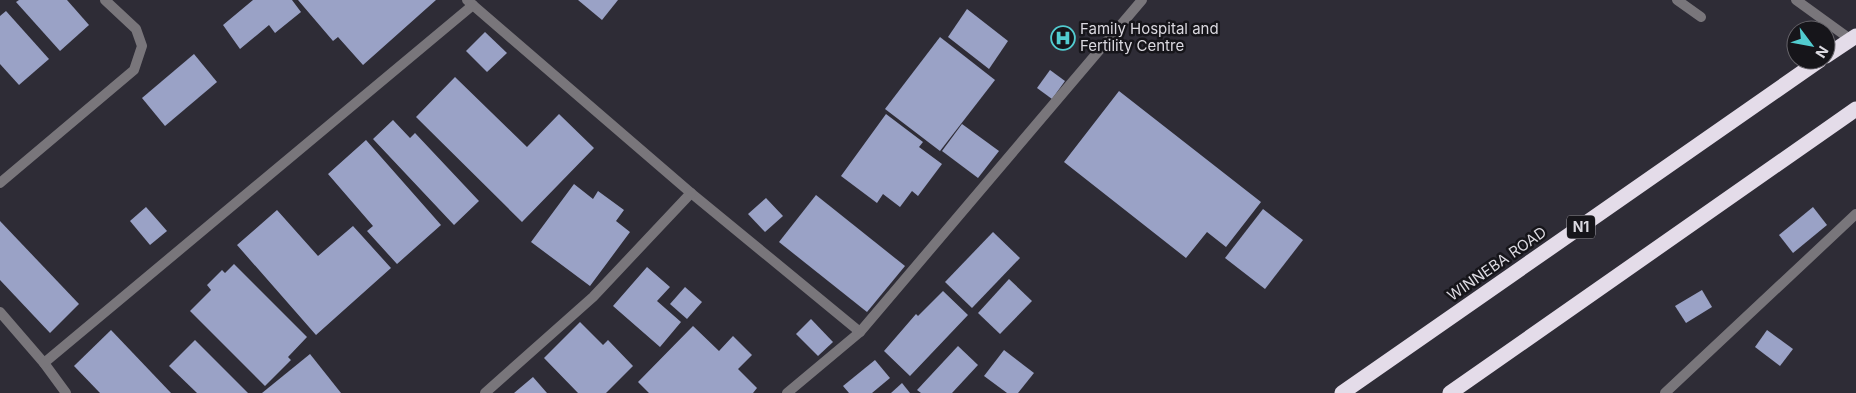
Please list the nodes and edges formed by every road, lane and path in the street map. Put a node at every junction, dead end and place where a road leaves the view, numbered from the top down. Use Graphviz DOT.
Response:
graph roads {
  1 [pos="105,0"];
  2 [pos="1142,0"];
  3 [pos="1677,0"];
  4 [pos="1796,0"];
  5 [pos="470,3"];
  6 [pos="1701,18"];
  7 [pos="1853,38"];
  8 [pos="1836,49"];
  9 [pos="1806,70"];
  10 [pos="1856,109"];
  11 [pos="0,183"];
  12 [pos="691,193"];
  13 [pos="1856,214"];
  14 [pos="0,312"];
  15 [pos="860,332"];
  16 [pos="44,363"];
  17 [pos="66,393"];
  18 [pos="485,393"];
  19 [pos="787,393"];
  20 [pos="1342,393"];
  21 [pos="1450,393"];
  22 [pos="1665,393"];
  1 -- 11 [label="street"];
  2 -- 15 [label="street"];
  3 -- 6 [label="street"];
  4 -- 7 [label="street"];
  5 -- 12 [label="street"];
  5 -- 16 [label="street"];
  7 -- 8 [label="highway"];
  9 -- 20 [label="highway, WINNEBA ROAD / N1"];
  10 -- 21 [label="highway"];
  12 -- 15 [label="street"];
  12 -- 18 [label="street"];
  13 -- 22 [label="street"];
  14 -- 16 [label="street"];
  15 -- 19 [label="street"];
  16 -- 17 [label="street"];
}
